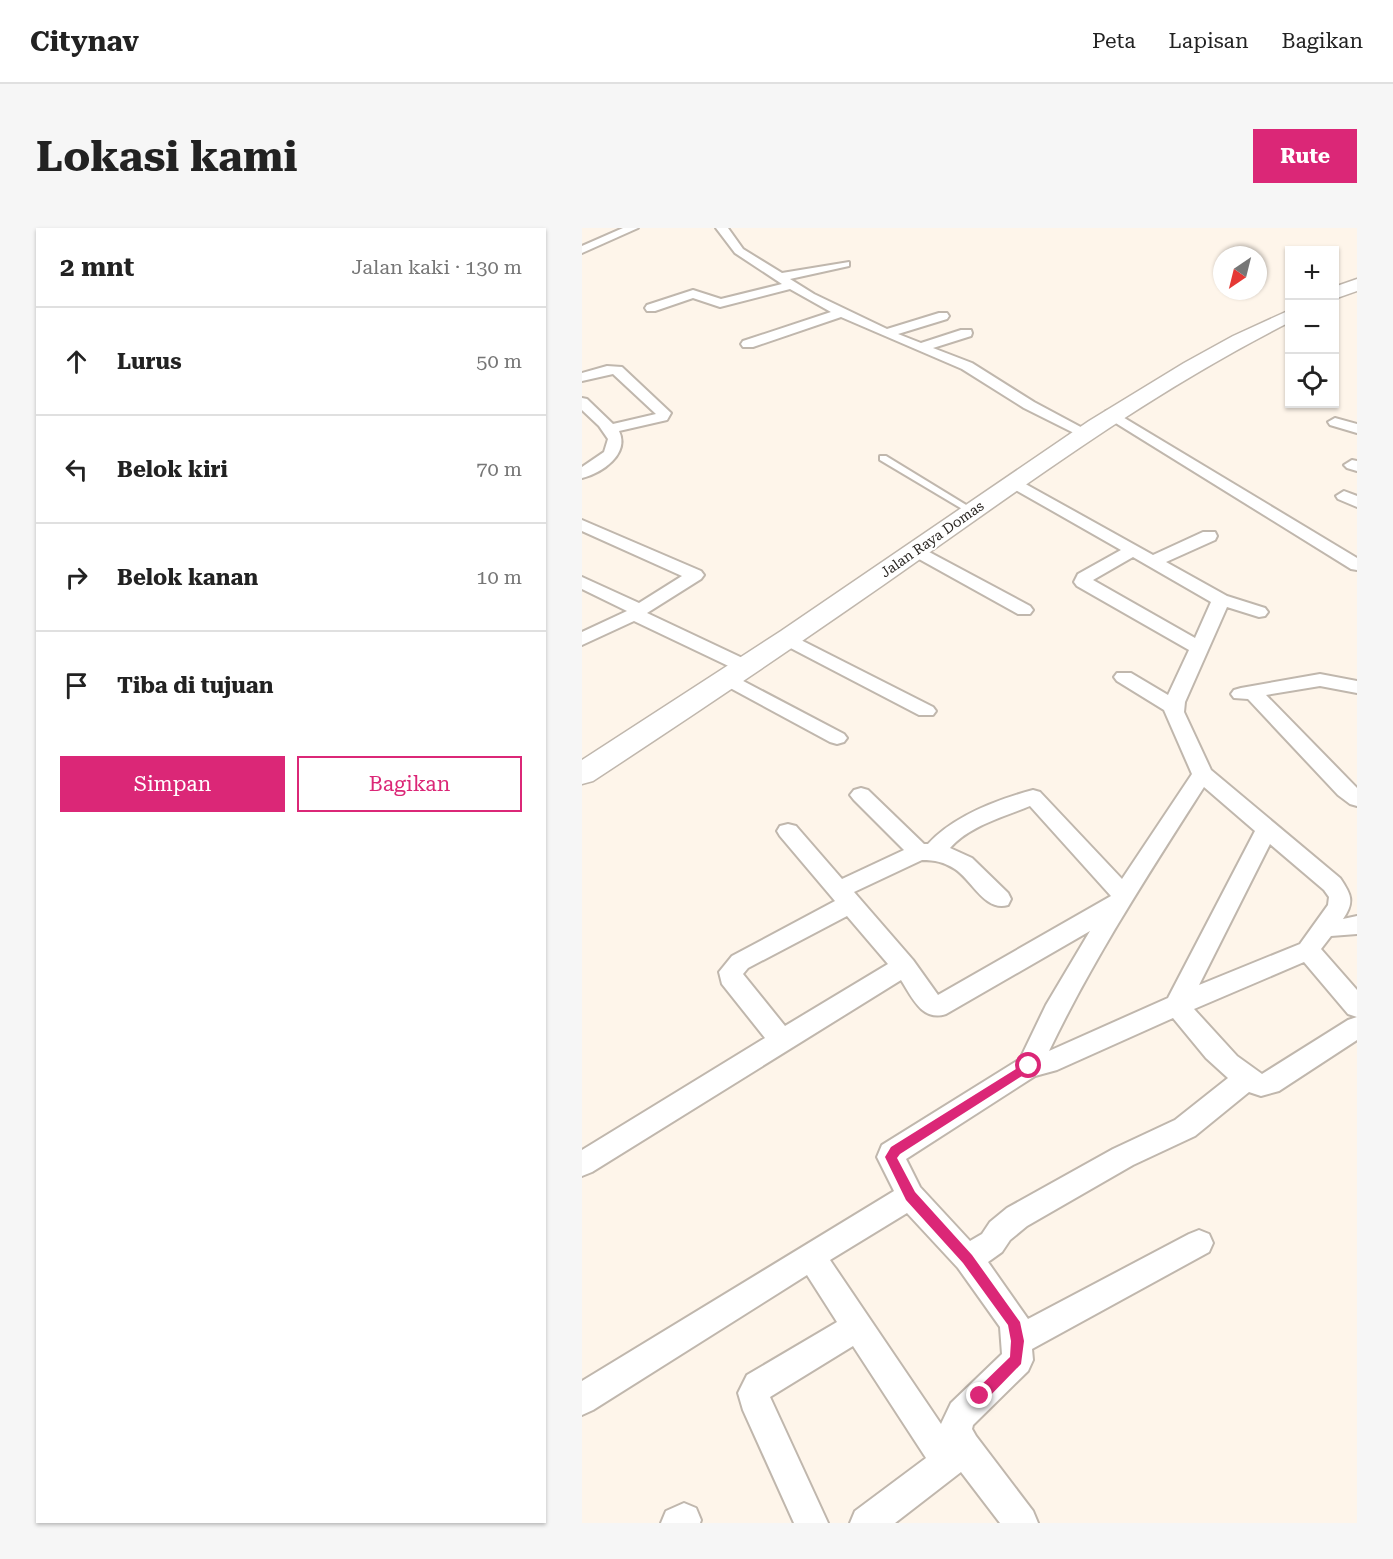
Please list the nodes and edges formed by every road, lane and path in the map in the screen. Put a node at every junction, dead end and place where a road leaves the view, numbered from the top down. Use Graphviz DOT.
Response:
graph roads {
  1 [pos="632,228"];
  2 [pos="722,228"];
  3 [pos="582,250"];
  4 [pos="845,264"];
  5 [pos="787,281"];
  6 [pos="1357,284"];
  7 [pos="1339,292"];
  8 [pos="651,308"];
  9 [pos="843,312"];
  10 [pos="943,316"];
  11 [pos="1285,317"];
  12 [pos="887,333"];
  13 [pos="966,333"];
  14 [pos="748,344"];
  15 [pos="922,347"];
  16 [pos="582,377"];
  17 [pos="582,402"];
  18 [pos="1111,414"];
  19 [pos="1335,422"];
  20 [pos="610,429"];
  21 [pos="1357,429"];
  22 [pos="1083,432"];
  23 [pos="883,458"];
  24 [pos="582,473"];
  25 [pos="1013,482"];
  26 [pos="972,511"];
  27 [pos="582,525"];
  28 [pos="1209,536"];
  29 [pos="916,550"];
  30 [pos="1134,550"];
  31 [pos="1354,559"];
  32 [pos="1153,561"];
  33 [pos="582,582"];
  34 [pos="1221,600"];
  35 [pos="1024,610"];
  36 [pos="637,612"];
  37 [pos="1259,612"];
  38 [pos="582,639"];
  39 [pos="787,639"];
  40 [pos="1200,648"];
  41 [pos="737,673"];
  42 [pos="1125,677"];
  43 [pos="1357,687"];
  44 [pos="1174,707"];
  45 [pos="926,711"];
  46 [pos="837,738"];
  47 [pos="582,774"];
  48 [pos="1202,774"];
  49 [pos="1353,791"];
  50 [pos="861,795"];
  51 [pos="1267,829"];
  52 [pos="788,831"];
  53 [pos="926,852"];
  54 [pos="845,897"];
  55 [pos="1121,899"];
  56 [pos="1000,900"];
  57 [pos="1357,925"];
  58 [pos="1324,928"];
  59 [pos="1308,950"];
  60 [pos="904,966"];
  61 [pos="1177,1005"];
  62 [pos="1357,1007"];
  63 [pos="1357,1027"];
  64 [pos="782,1040"];
  65 [pos="1029,1066"];
  66 [pos="1246,1078"];
  67 [pos="582,1164"];
  68 [pos="910,1196"];
  69 [pos="1199,1243"];
  70 [pos="811,1256"];
  71 [pos="968,1259"];
  72 [pos="858,1326"];
  73 [pos="1017,1341"];
  74 [pos="582,1399"];
  75 [pos="956,1455"];
  76 [pos="811,1523"];
  77 [pos="867,1523"];
  78 [pos="1021,1523"];
  1 -- 3 [label="street"];
  2 -- 5 [label="street"];
  4 -- 5 [label="street"];
  5 -- 8 [label="street"];
  5 -- 9 [label="street"];
  6 -- 7 [label="highway"];
  9 -- 12 [label="street"];
  9 -- 14 [label="street"];
  10 -- 12 [label="street"];
  11 -- 18 [label="highway, Jalan Raya Domas"];
  12 -- 15 [label="street"];
  13 -- 15 [label="street"];
  15 -- 22 [label="street"];
  16 -- 20 [label="street"];
  17 -- 20 [label="street"];
  18 -- 22 [label="highway, Jalan Raya Domas"];
  18 -- 31 [label="street"];
  19 -- 21 [label="street"];
  20 -- 24 [label="street"];
  22 -- 25 [label="highway, Jalan Raya Domas"];
  23 -- 26 [label="lane"];
  25 -- 26 [label="highway, Jalan Raya Domas"];
  25 -- 30 [label="street"];
  26 -- 29 [label="highway, Jalan Raya Domas"];
  27 -- 36 [label="street"];
  28 -- 32 [label="street"];
  29 -- 35 [label="street"];
  29 -- 39 [label="highway, Jalan Raya Domas"];
  30 -- 32 [label="street"];
  30 -- 40 [label="street"];
  32 -- 34 [label="street"];
  33 -- 36 [label="street"];
  34 -- 37 [label="street"];
  34 -- 40 [label="street"];
  36 -- 38 [label="street"];
  36 -- 41 [label="street"];
  39 -- 41 [label="highway, Jalan Raya Domas"];
  39 -- 45 [label="street"];
  40 -- 44 [label="street"];
  41 -- 46 [label="street"];
  41 -- 47 [label="highway, Jalan Raya Domas"];
  42 -- 44 [label="street"];
  43 -- 49 [label="street"];
  44 -- 48 [label="street"];
  48 -- 51 [label="street"];
  48 -- 55 [label="street"];
  50 -- 53 [label="street"];
  51 -- 58 [label="street"];
  51 -- 61 [label="street"];
  52 -- 54 [label="street"];
  53 -- 54 [label="street"];
  53 -- 55 [label="street"];
  53 -- 56 [label="street"];
  54 -- 60 [label="street"];
  54 -- 64 [label="street"];
  55 -- 60 [label="street"];
  55 -- 65 [label="street"];
  57 -- 58 [label="street"];
  58 -- 59 [label="street"];
  59 -- 61 [label="street"];
  59 -- 62 [label="street"];
  60 -- 64 [label="street"];
  61 -- 65 [label="street"];
  61 -- 66 [label="street"];
  63 -- 66 [label="street"];
  64 -- 67 [label="street"];
  65 -- 68 [label="street"];
  66 -- 71 [label="street"];
  68 -- 70 [label="street"];
  68 -- 71 [label="street"];
  69 -- 73 [label="street"];
  70 -- 72 [label="street"];
  70 -- 74 [label="street"];
  71 -- 73 [label="street"];
  72 -- 75 [label="street"];
  72 -- 76 [label="street"];
  73 -- 75 [label="street"];
  75 -- 77 [label="street"];
  75 -- 78 [label="street"];
}
